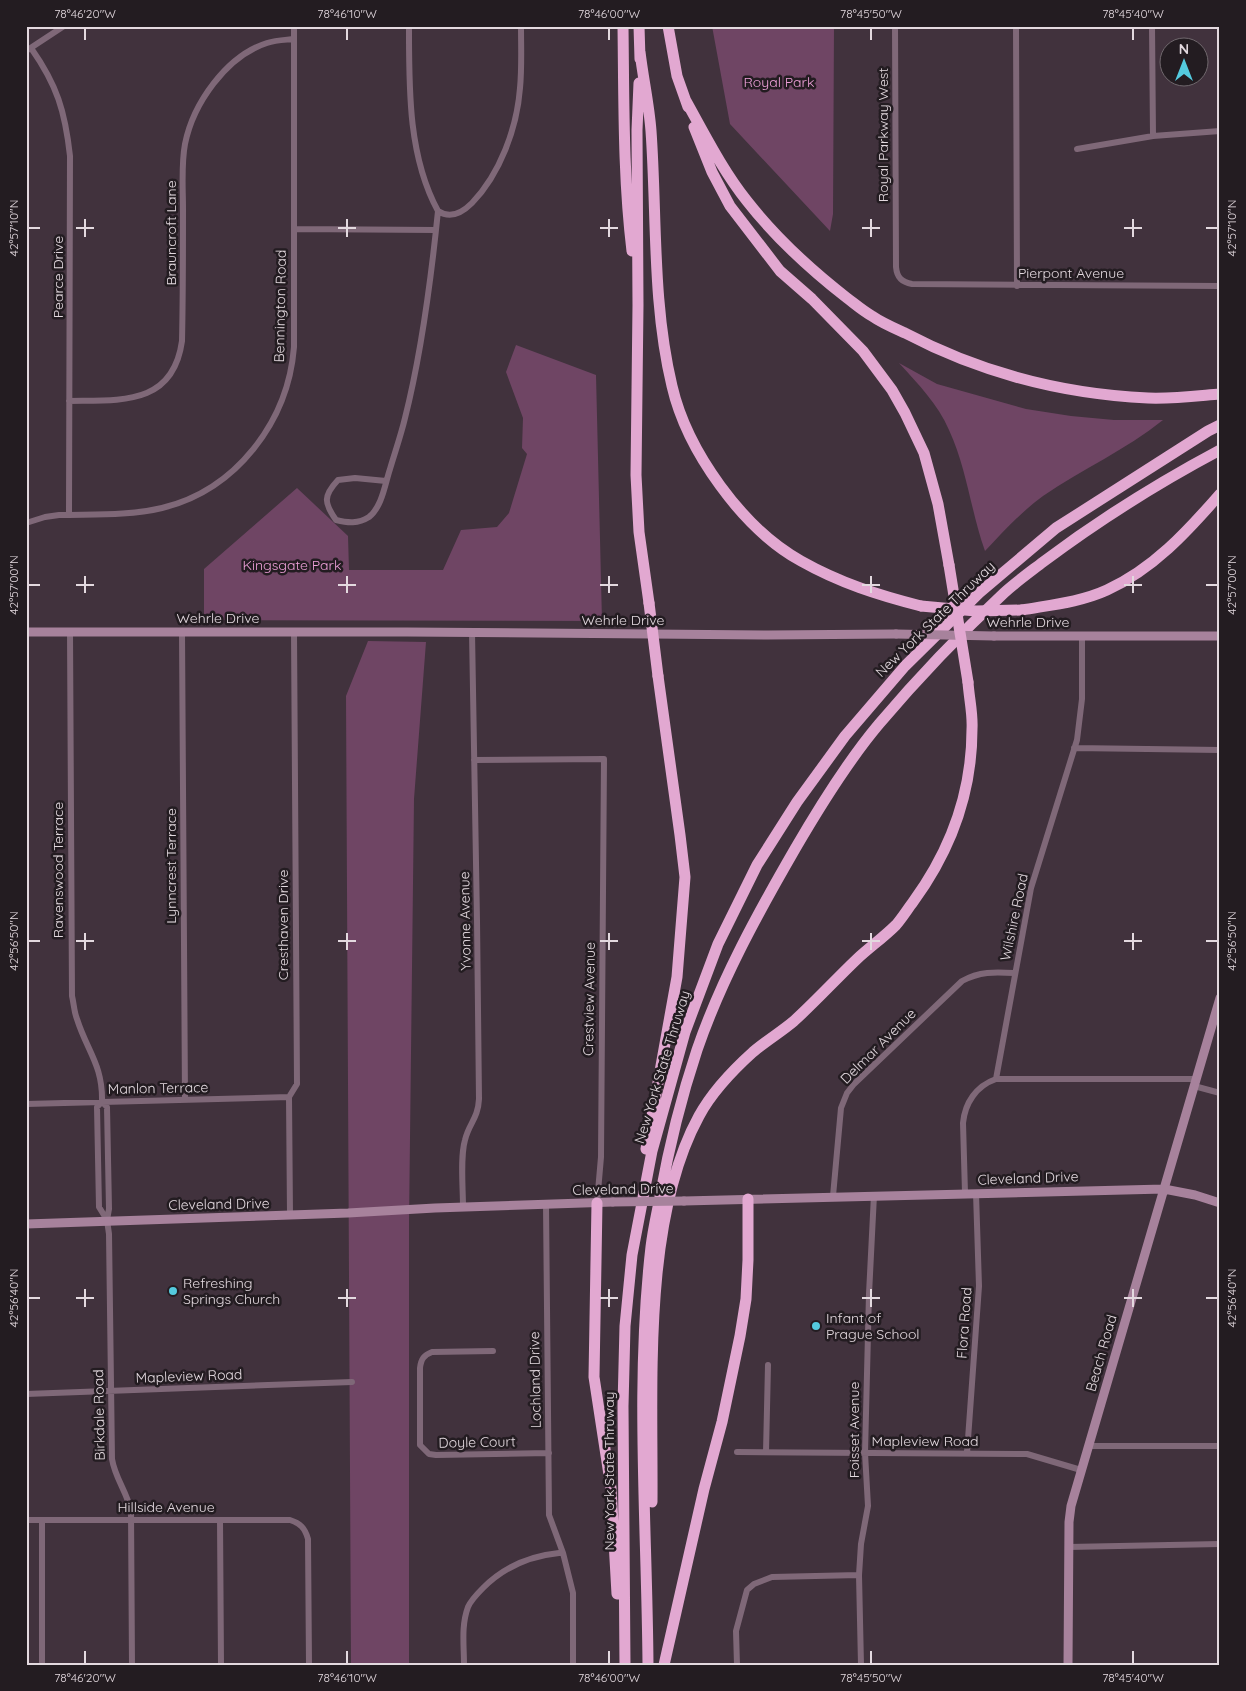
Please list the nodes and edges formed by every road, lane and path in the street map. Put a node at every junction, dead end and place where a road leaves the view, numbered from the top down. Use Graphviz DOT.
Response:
graph roads {
  1 [pos="64,26"];
  2 [pos="294,26"];
  3 [pos="409,26"];
  4 [pos="520,26"];
  5 [pos="623,26"];
  6 [pos="639,26"];
  7 [pos="668,26"];
  8 [pos="895,26"];
  9 [pos="1016,26"];
  10 [pos="1152,26"];
  11 [pos="294,39"];
  12 [pos="29,49"];
  13 [pos="640,52"];
  14 [pos="686,101"];
  15 [pos="1220,131"];
  16 [pos="1153,136"];
  17 [pos="1077,149"];
  18 [pos="438,211"];
  19 [pos="294,228"];
  20 [pos="436,230"];
  21 [pos="923,284"];
  22 [pos="1017,286"];
  23 [pos="1220,286"];
  24 [pos="638,305"];
  25 [pos="1220,394"];
  26 [pos="69,401"];
  27 [pos="1220,425"];
  28 [pos="1220,450"];
  29 [pos="386,481"];
  30 [pos="1220,494"];
  31 [pos="69,514"];
  32 [pos="26,523"];
  33 [pos="26,632"];
  34 [pos="70,632"];
  35 [pos="182,632"];
  36 [pos="294,632"];
  37 [pos="472,632"];
  38 [pos="1082,636"];
  39 [pos="1220,636"];
  40 [pos="1074,748"];
  41 [pos="1220,750"];
  42 [pos="474,760"];
  43 [pos="1015,973"];
  44 [pos="1220,998"];
  45 [pos="996,1079"];
  46 [pos="1195,1082"];
  47 [pos="1220,1093"];
  48 [pos="289,1097"];
  49 [pos="185,1100"];
  50 [pos="102,1102"];
  51 [pos="26,1104"];
  52 [pos="98,1157"];
  53 [pos="108,1157"];
  54 [pos="1164,1189"];
  55 [pos="643,1192"];
  56 [pos="965,1193"];
  57 [pos="976,1193"];
  58 [pos="874,1195"];
  59 [pos="832,1196"];
  60 [pos="748,1199"];
  61 [pos="597,1203"];
  62 [pos="1220,1203"];
  63 [pos="546,1204"];
  64 [pos="463,1207"];
  65 [pos="290,1216"];
  66 [pos="107,1220"];
  67 [pos="26,1224"];
  68 [pos="493,1351"];
  69 [pos="768,1365"];
  70 [pos="352,1382"];
  71 [pos="111,1391"];
  72 [pos="26,1394"];
  73 [pos="1088,1446"];
  74 [pos="1220,1446"];
  75 [pos="737,1452"];
  76 [pos="766,1452"];
  77 [pos="549,1453"];
  78 [pos="865,1453"];
  79 [pos="967,1453"];
  80 [pos="1081,1470"];
  81 [pos="26,1520"];
  82 [pos="42,1520"];
  83 [pos="131,1520"];
  84 [pos="220,1520"];
  85 [pos="1220,1544"];
  86 [pos="1068,1547"];
  87 [pos="561,1553"];
  88 [pos="859,1575"];
  89 [pos="648,1591"];
  90 [pos="42,1665"];
  91 [pos="132,1665"];
  92 [pos="221,1665"];
  93 [pos="309,1665"];
  94 [pos="464,1665"];
  95 [pos="573,1665"];
  96 [pos="623,1665"];
  97 [pos="648,1665"];
  98 [pos="664,1665"];
  99 [pos="736,1665"];
  100 [pos="861,1665"];
  101 [pos="1068,1665"];
  1 -- 12 [label="street"];
  2 -- 11 [label="street, Bennington Road"];
  3 -- 18 [label="street"];
  4 -- 18 [label="street"];
  5 -- 24 [label="highway"];
  6 -- 13 [label="highway"];
  7 -- 14 [label="highway"];
  8 -- 21 [label="street, Royal Parkway West"];
  9 -- 22 [label="street"];
  10 -- 16 [label="street"];
  11 -- 19 [label="street, Bennington Road"];
  11 -- 26 [label="street, Brauncroft Lane"];
  12 -- 26 [label="street, Pearce Drive"];
  13 -- 24 [label="highway"];
  13 -- 30 [label="highway, bridge"];
  14 -- 25 [label="highway"];
  14 -- 89 [label="highway, bridge"];
  15 -- 16 [label="street"];
  16 -- 17 [label="street"];
  18 -- 20 [label="street"];
  19 -- 20 [label="street"];
  19 -- 31 [label="street, Bennington Road"];
  20 -- 29 [label="street"];
  21 -- 22 [label="street, Pierpont Avenue"];
  22 -- 23 [label="street, Pierpont Avenue"];
  24 -- 55 [label="highway, bridge"];
  26 -- 31 [label="street, Pearce Drive"];
  27 -- 55 [label="highway, New York State Thruway"];
  28 -- 89 [label="highway, New York State Thruway"];
  29 -- 29 [label="street"];
  31 -- 32 [label="street, Bennington Road"];
  33 -- 34 [label="street, Wehrle Drive"];
  34 -- 35 [label="street, Wehrle Drive"];
  34 -- 50 [label="street, Ravenswood Terrace"];
  35 -- 36 [label="street, Wehrle Drive"];
  35 -- 49 [label="street, Lynncrest Terrace"];
  36 -- 37 [label="street, Wehrle Drive"];
  36 -- 48 [label="street, Cresthaven Drive"];
  37 -- 38 [label="street, Wehrle Drive, bridge"];
  37 -- 42 [label="street, Yvonne Avenue"];
  38 -- 39 [label="street, Wehrle Drive"];
  38 -- 40 [label="street, Wilshire Road"];
  40 -- 41 [label="street"];
  40 -- 43 [label="street, Wilshire Road"];
  42 -- 61 [label="street, Crestview Avenue"];
  42 -- 64 [label="street, Yvonne Avenue"];
  43 -- 45 [label="street, Wilshire Road"];
  43 -- 59 [label="street, Delmar Avenue"];
  44 -- 46 [label="street, Beach Road"];
  45 -- 46 [label="street"];
  45 -- 56 [label="street"];
  46 -- 47 [label="street"];
  46 -- 54 [label="street, Beach Road"];
  48 -- 49 [label="street, Manlon Terrace"];
  48 -- 65 [label="street, Cresthaven Drive"];
  49 -- 50 [label="street, Manlon Terrace"];
  50 -- 51 [label="street, Manlon Terrace"];
  50 -- 52 [label="street, Ravenswood Terrace"];
  50 -- 53 [label="street, Ravenswood Terrace"];
  52 -- 53 [label="street"];
  52 -- 66 [label="street, Ravenswood Terrace"];
  53 -- 66 [label="street, Ravenswood Terrace"];
  54 -- 57 [label="street, Cleveland Drive"];
  54 -- 62 [label="street, Cleveland Drive"];
  54 -- 73 [label="street, Beach Road"];
  55 -- 96 [label="highway, New York State Thruway"];
  56 -- 57 [label="street, Cleveland Drive"];
  56 -- 58 [label="street, Cleveland Drive"];
  57 -- 79 [label="street, Flora Road"];
  58 -- 59 [label="street, Cleveland Drive"];
  58 -- 78 [label="street, Foisset Avenue"];
  59 -- 60 [label="street, Cleveland Drive"];
  60 -- 61 [label="street, Cleveland Drive, bridge"];
  60 -- 98 [label="highway"];
  61 -- 63 [label="street, Cleveland Drive"];
  61 -- 96 [label="highway"];
  63 -- 64 [label="street, Cleveland Drive"];
  63 -- 77 [label="street, Lochland Drive"];
  64 -- 65 [label="street, Cleveland Drive"];
  65 -- 66 [label="street, Cleveland Drive"];
  66 -- 67 [label="street, Cleveland Drive"];
  66 -- 71 [label="street, Birkdale Road"];
  68 -- 77 [label="street, Doyle Court"];
  69 -- 76 [label="street"];
  70 -- 71 [label="street, Mapleview Road"];
  71 -- 72 [label="street, Mapleview Road"];
  71 -- 83 [label="street, Birkdale Road"];
  73 -- 74 [label="street"];
  73 -- 80 [label="street, Beach Road"];
  75 -- 76 [label="street, Mapleview Road"];
  76 -- 78 [label="street, Mapleview Road"];
  77 -- 87 [label="street, Lochland Drive"];
  78 -- 79 [label="street, Mapleview Road"];
  78 -- 88 [label="street, Foisset Avenue"];
  79 -- 80 [label="street, Mapleview Road"];
  80 -- 86 [label="street, Beach Road"];
  81 -- 82 [label="street, Hillside Avenue"];
  82 -- 83 [label="street, Hillside Avenue"];
  82 -- 90 [label="street"];
  83 -- 84 [label="street, Hillside Avenue"];
  83 -- 91 [label="street, Birkdale Road"];
  84 -- 92 [label="street"];
  84 -- 93 [label="street, Hillside Avenue"];
  85 -- 86 [label="street"];
  86 -- 101 [label="street, Beach Road"];
  87 -- 94 [label="street"];
  87 -- 95 [label="street, Lochland Drive"];
  88 -- 99 [label="street"];
  88 -- 100 [label="street, Foisset Avenue"];
  89 -- 97 [label="highway, New York State Thruway"];
}
